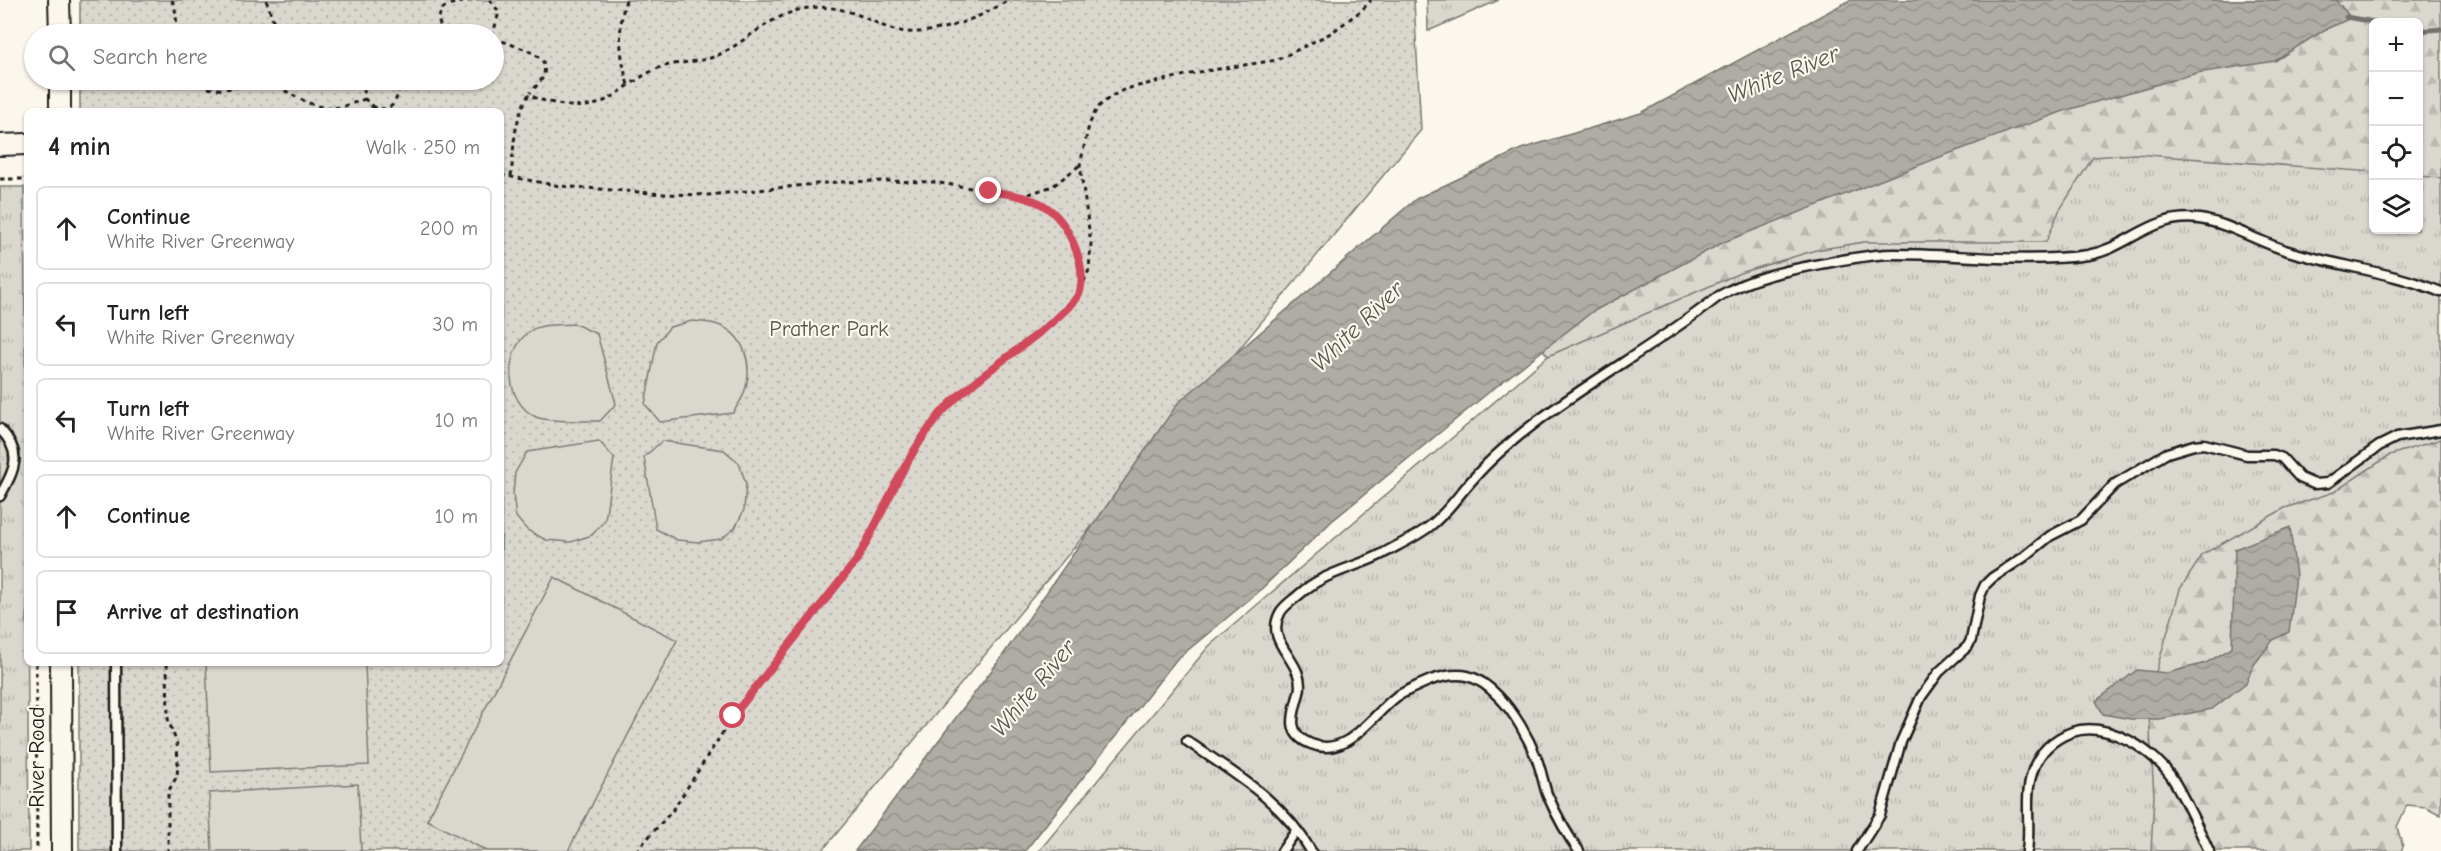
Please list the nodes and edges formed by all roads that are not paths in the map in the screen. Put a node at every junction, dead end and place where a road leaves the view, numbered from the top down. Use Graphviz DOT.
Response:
graph roads {
  1 [pos="59,0"];
  2 [pos="60,24"];
  3 [pos="60,90"];
  4 [pos="60,108"];
  5 [pos="24,144"];
  6 [pos="0,145"];
  7 [pos="2441,292"];
  8 [pos="0,429"];
  9 [pos="2441,430"];
  10 [pos="0,496"];
  11 [pos="61,666"];
  12 [pos="116,666"];
  13 [pos="1187,741"];
  14 [pos="1296,831"];
  15 [pos="62,851"];
  16 [pos="117,851"];
  17 [pos="1282,851"];
  18 [pos="1311,851"];
  19 [pos="1579,851"];
  20 [pos="1857,851"];
  21 [pos="2027,851"];
  22 [pos="2208,851"];
  1 -- 2 [label="street"];
  3 -- 4 [label="street"];
  5 -- 6 [label="street"];
  7 -- 19 [label="lane"];
  8 -- 10 [label="lane"];
  9 -- 20 [label="lane"];
  11 -- 15 [label="street, River Road"];
  12 -- 16 [label="lane"];
  13 -- 14 [label="lane"];
  14 -- 17 [label="lane"];
  14 -- 18 [label="lane"];
  21 -- 22 [label="lane"];
}
